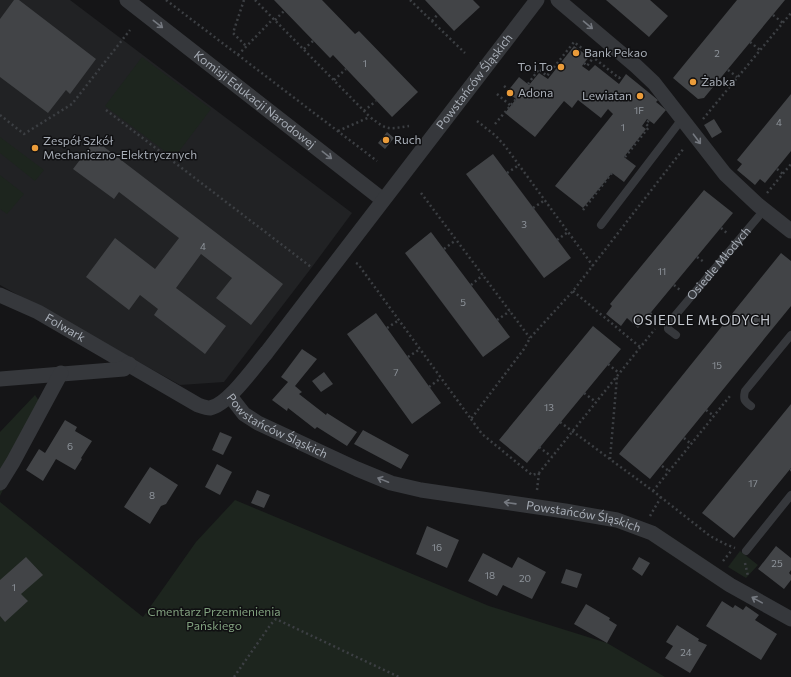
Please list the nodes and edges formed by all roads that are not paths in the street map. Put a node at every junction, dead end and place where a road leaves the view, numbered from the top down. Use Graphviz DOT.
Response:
graph roads {
  1 [pos="127,0"];
  2 [pos="537,0"];
  3 [pos="558,0"];
  4 [pos="682,120"];
  5 [pos="383,200"];
  6 [pos="761,207"];
  7 [pos="601,225"];
  8 [pos="791,232"];
  9 [pos="0,295"];
  10 [pos="676,335"];
  11 [pos="791,335"];
  12 [pos="128,364"];
  13 [pos="60,373"];
  14 [pos="0,379"];
  15 [pos="230,396"];
  16 [pos="751,406"];
  17 [pos="0,483"];
  18 [pos="791,495"];
  19 [pos="746,551"];
  20 [pos="791,619"];
  1 -- 5 [label="street, Komisji Edukacji Narodowej, one-way"];
  2 -- 5 [label="street, Powstańców Śląskich"];
  3 -- 4 [label="street, one-way"];
  4 -- 6 [label="street, one-way"];
  4 -- 7 [label="lane"];
  5 -- 15 [label="street, Powstańców Śląskich"];
  6 -- 8 [label="street"];
  6 -- 10 [label="lane, Osiedle Młodych"];
  9 -- 12 [label="street, Folwark"];
  11 -- 16 [label="lane"];
  12 -- 13 [label="street"];
  12 -- 15 [label="street, Folwark"];
  13 -- 14 [label="street"];
  13 -- 17 [label="street"];
  20 -- 15 [label="street, Powstańców Śląskich, one-way"];
  18 -- 19 [label="lane"];
}
